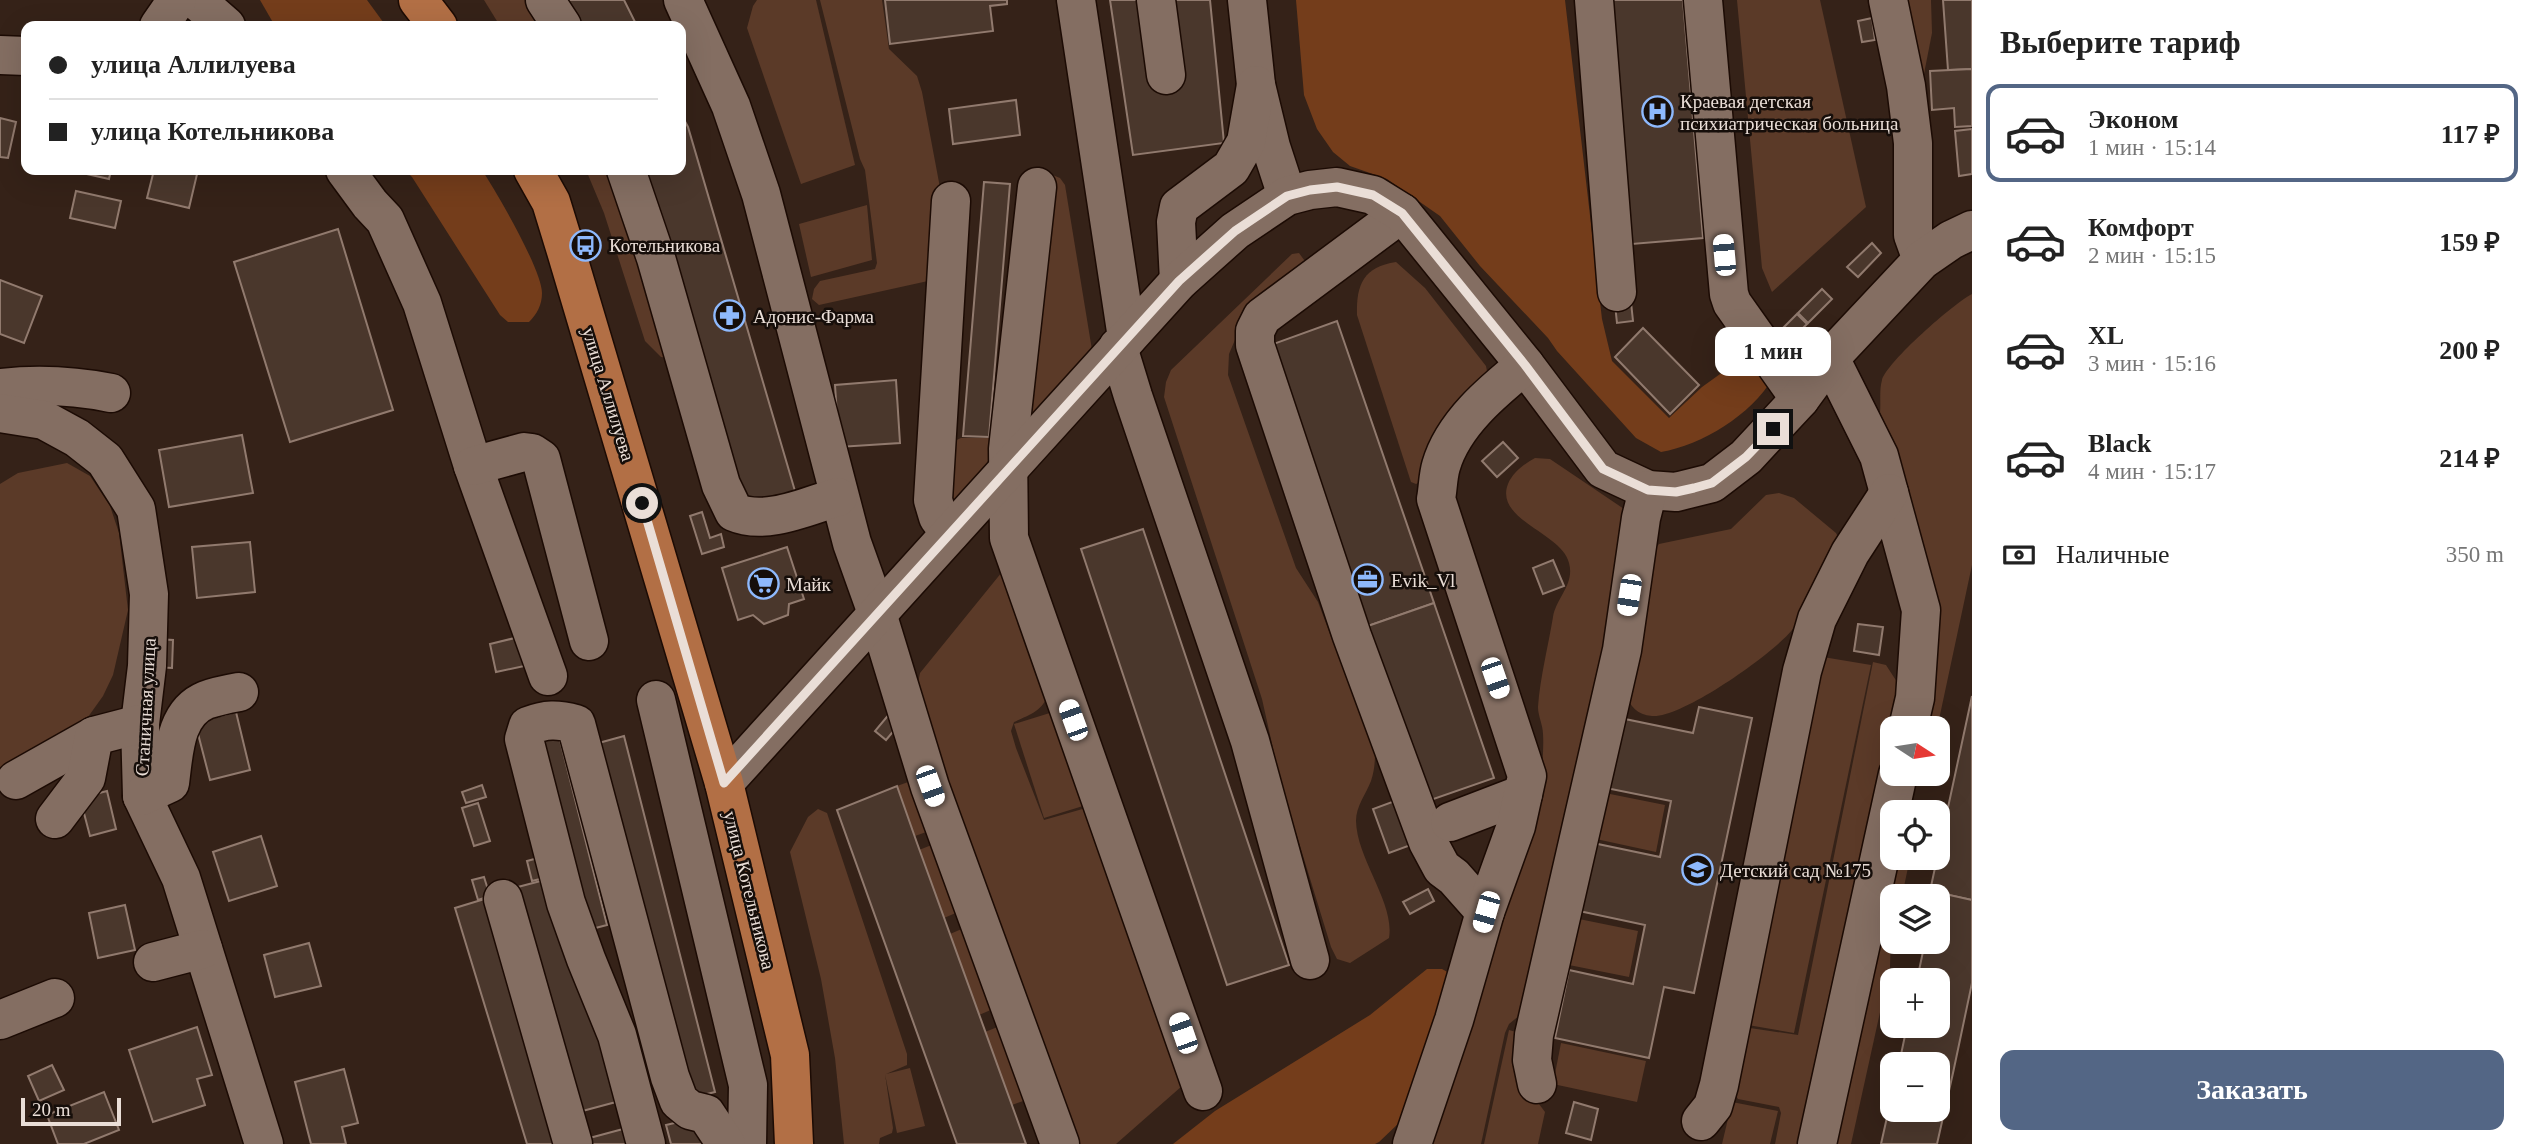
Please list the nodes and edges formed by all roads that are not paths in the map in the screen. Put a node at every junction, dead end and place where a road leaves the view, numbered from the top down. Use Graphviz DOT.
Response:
graph roads {
  1 [pos="177,0"];
  2 [pos="195,0"];
  3 [pos="418,0"];
  4 [pos="545,0"];
  5 [pos="683,0"];
  6 [pos="1076,0"];
  7 [pos="1156,0"];
  8 [pos="1247,0"];
  9 [pos="1594,0"];
  10 [pos="1703,0"];
  11 [pos="1888,0"];
  12 [pos="162,21"];
  13 [pos="220,21"];
  14 [pos="434,21"];
  15 [pos="559,21"];
  16 [pos="0,55"];
  17 [pos="21,56"];
  18 [pos="1166,75"];
  19 [pos="1256,85"];
  20 [pos="349,175"];
  21 [pos="536,175"];
  22 [pos="628,175"];
  23 [pos="1037,187"];
  24 [pos="1287,196"];
  25 [pos="951,201"];
  26 [pos="1402,213"];
  27 [pos="1972,230"];
  28 [pos="1922,260"];
  29 [pos="1179,281"];
  30 [pos="1617,292"];
  31 [pos="1123,342"];
  32 [pos="1830,358"];
  33 [pos="1525,365"];
  34 [pos="0,388"];
  35 [pos="111,393"];
  36 [pos="1800,399"];
  37 [pos="0,413"];
  38 [pos="472,466"];
  39 [pos="1010,467"];
  40 [pos="1648,490"];
  41 [pos="1889,493"];
  42 [pos="838,497"];
  43 [pos="950,533"];
  44 [pos="877,613"];
  45 [pos="589,641"];
  46 [pos="548,676"];
  47 [pos="239,692"];
  48 [pos="656,700"];
  49 [pos="1911,716"];
  50 [pos="140,724"];
  51 [pos="94,736"];
  52 [pos="16,780"];
  53 [pos="724,783"];
  54 [pos="1895,786"];
  55 [pos="1523,794"];
  56 [pos="142,796"];
  57 [pos="55,819"];
  58 [pos="1450,822"];
  59 [pos="503,899"];
  60 [pos="1486,912"];
  61 [pos="203,949"];
  62 [pos="1310,960"];
  63 [pos="153,962"];
  64 [pos="55,998"];
  65 [pos="0,1020"];
  66 [pos="1536,1084"];
  67 [pos="1203,1091"];
  68 [pos="1701,1121"];
  69 [pos="264,1144"];
  70 [pos="573,1144"];
  71 [pos="646,1144"];
  72 [pos="726,1144"];
  73 [pos="747,1144"];
  74 [pos="794,1144"];
  75 [pos="1060,1144"];
  76 [pos="1412,1144"];
  77 [pos="1817,1144"];
  1 -- 12 [label="street"];
  2 -- 13 [label="street"];
  3 -- 14 [label="main road"];
  4 -- 15 [label="street"];
  5 -- 42 [label="street"];
  6 -- 31 [label="street"];
  7 -- 18 [label="street"];
  8 -- 19 [label="street"];
  9 -- 30 [label="street"];
  10 -- 36 [label="street"];
  11 -- 28 [label="street"];
  16 -- 17 [label="street"];
  19 -- 24 [label="street"];
  19 -- 29 [label="street"];
  20 -- 38 [label="street"];
  21 -- 53 [label="main road, улица Аллилуева"];
  22 -- 42 [label="street"];
  23 -- 39 [label="street"];
  24 -- 26 [label="street, улица Котельникова"];
  24 -- 29 [label="street, улица Котельникова"];
  25 -- 43 [label="street"];
  26 -- 33 [label="street, улица Котельникова"];
  26 -- 60 [label="street"];
  27 -- 28 [label="street, улица Котельникова"];
  28 -- 32 [label="street, улица Котельникова"];
  29 -- 31 [label="street, улица Котельникова"];
  31 -- 39 [label="street, улица Котельникова"];
  31 -- 62 [label="street"];
  32 -- 36 [label="street, улица Котельникова"];
  32 -- 41 [label="street"];
  33 -- 40 [label="street, улица Котельникова"];
  33 -- 55 [label="street"];
  34 -- 35 [label="street"];
  36 -- 40 [label="street, улица Котельникова"];
  37 -- 50 [label="street, Станичная улица"];
  38 -- 45 [label="street"];
  38 -- 46 [label="street"];
  39 -- 43 [label="street, улица Котельникова"];
  39 -- 67 [label="street"];
  40 -- 66 [label="street"];
  41 -- 49 [label="street"];
  41 -- 68 [label="street"];
  42 -- 44 [label="street"];
  43 -- 44 [label="street, улица Котельникова"];
  44 -- 53 [label="street, улица Котельникова"];
  44 -- 75 [label="street"];
  47 -- 56 [label="street"];
  48 -- 73 [label="street"];
  50 -- 51 [label="street"];
  50 -- 56 [label="street, Станичная улица"];
  51 -- 52 [label="street"];
  51 -- 57 [label="street"];
  53 -- 74 [label="main road, улица Котельникова"];
  54 -- 77 [label="street"];
  55 -- 58 [label="street"];
  55 -- 60 [label="street"];
  56 -- 61 [label="street, Станичная улица"];
  59 -- 70 [label="street"];
  60 -- 76 [label="street"];
  61 -- 63 [label="street"];
  61 -- 69 [label="street, Станичная улица"];
  64 -- 65 [label="street"];
  71 -- 72 [label="street"];
}
